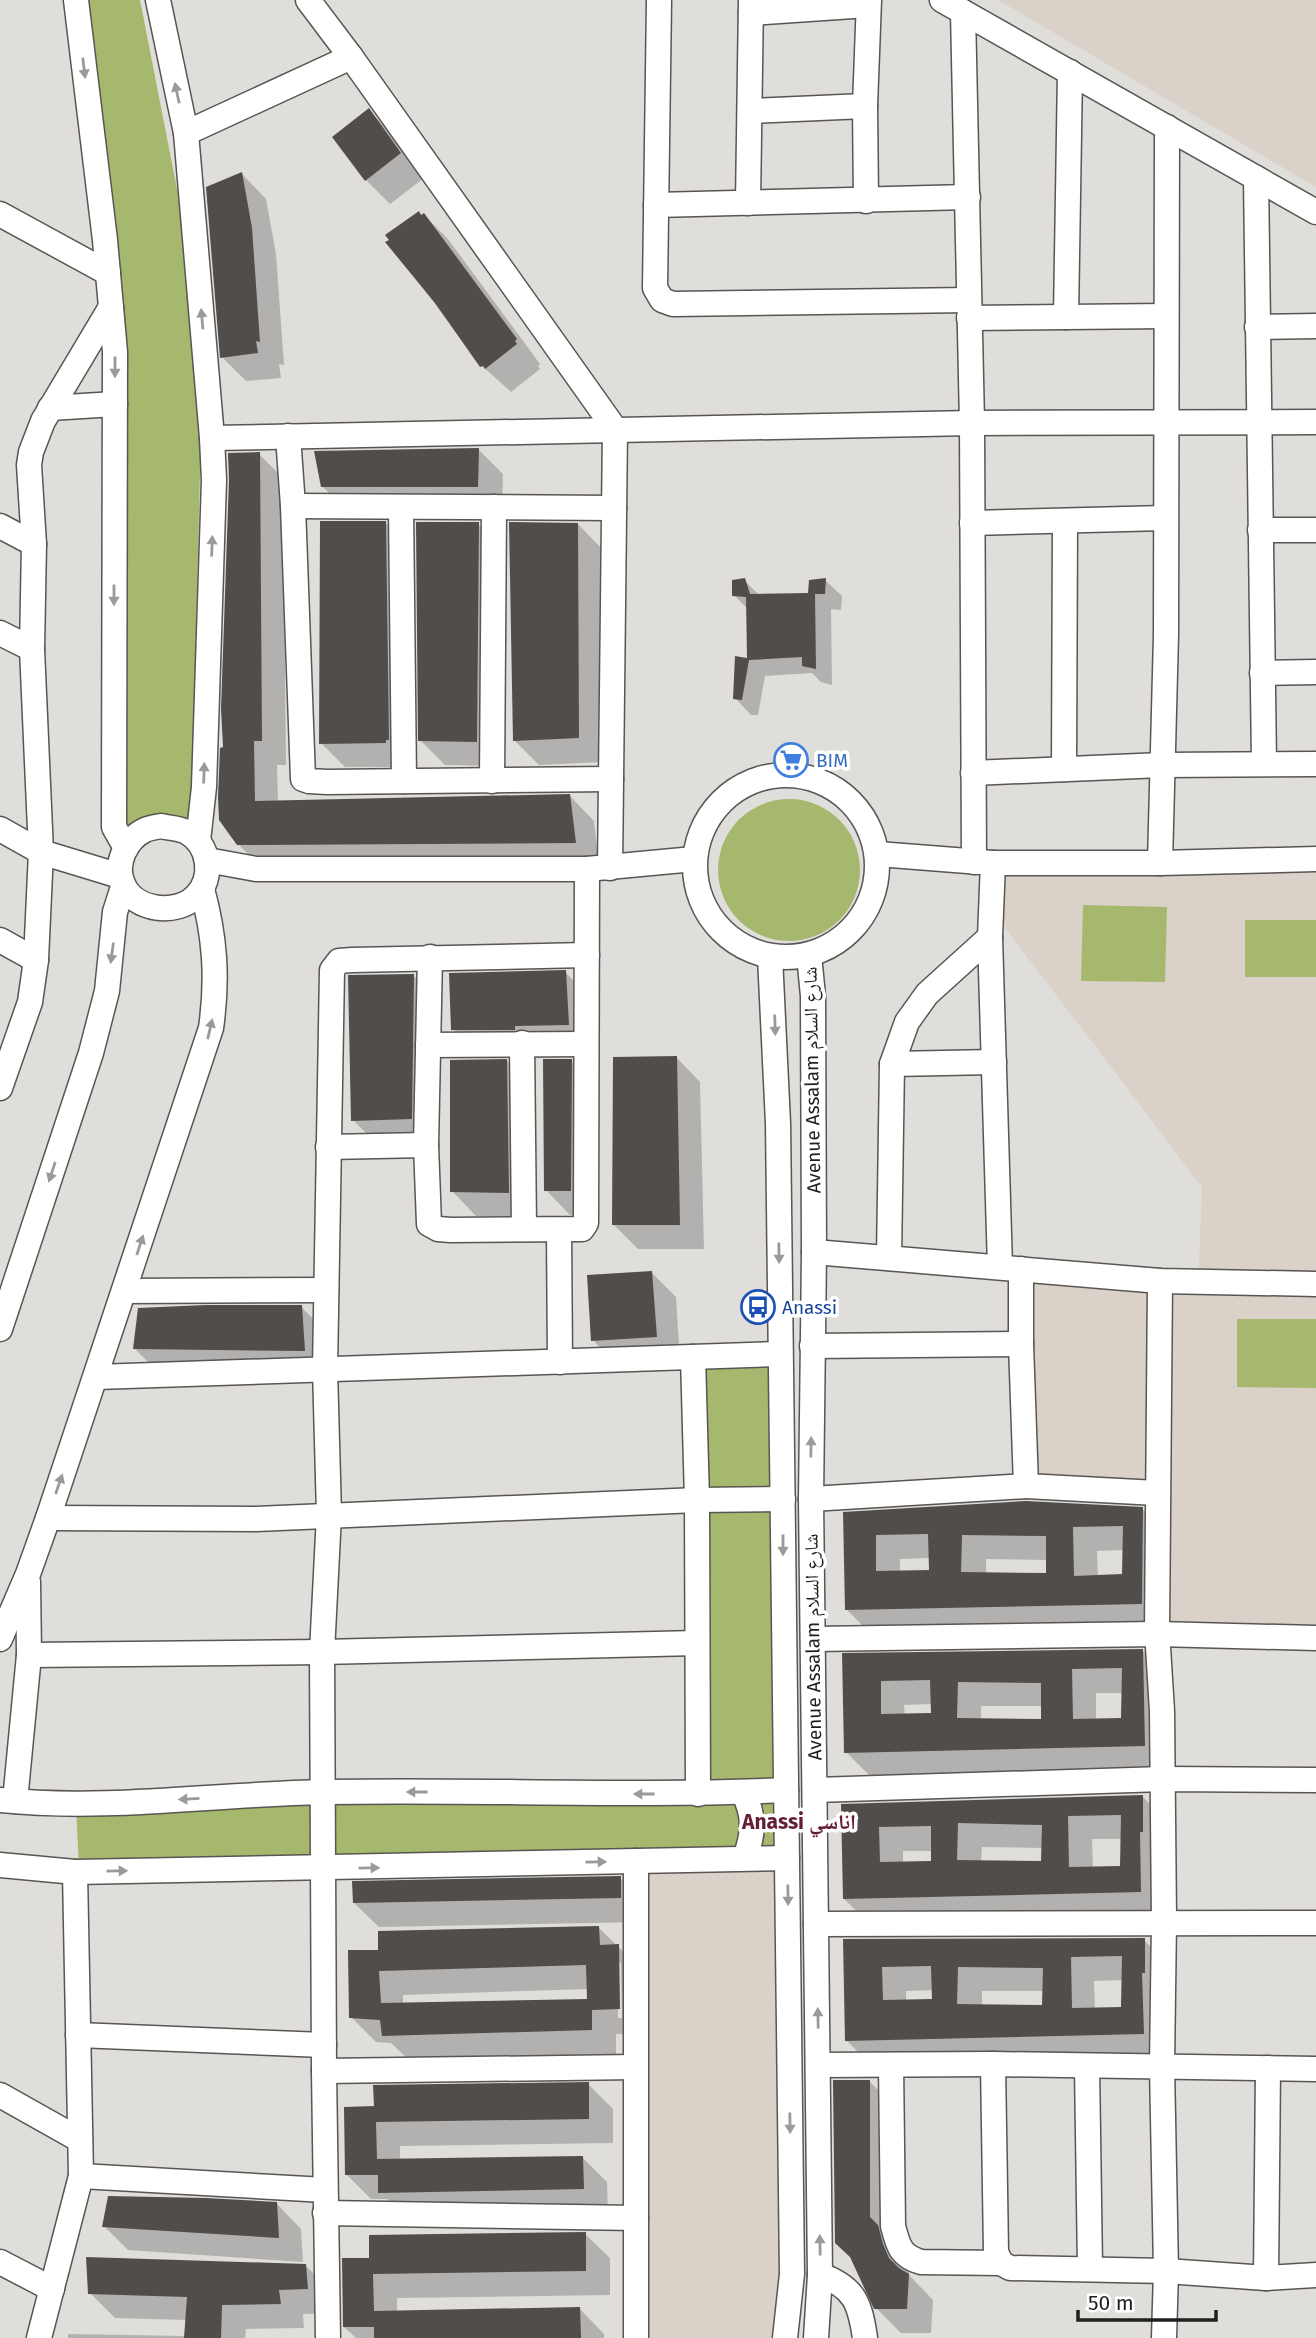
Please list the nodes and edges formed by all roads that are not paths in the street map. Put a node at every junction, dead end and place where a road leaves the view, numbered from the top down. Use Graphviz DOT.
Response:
graph roads {
  1 [pos="76,0"];
  2 [pos="158,0"];
  3 [pos="308,0"];
  4 [pos="659,0"];
  5 [pos="868,2"];
  6 [pos="751,6"];
  7 [pos="952,6"];
  8 [pos="351,57"];
  9 [pos="1070,72"];
  10 [pos="865,106"];
  11 [pos="750,111"];
  12 [pos="1167,127"];
  13 [pos="186,133"];
  14 [pos="1256,178"];
  15 [pos="968,197"];
  16 [pos="866,201"];
  17 [pos="748,203"];
  18 [pos="656,205"];
  19 [pos="1316,212"];
  20 [pos="1,218"];
  21 [pos="108,273"];
  22 [pos="111,307"];
  23 [pos="969,309"];
  24 [pos="1166,316"];
  25 [pos="1066,317"];
  26 [pos="1316,326"];
  27 [pos="1257,327"];
  28 [pos="115,404"];
  29 [pos="50,408"];
  30 [pos="1258,422"];
  31 [pos="1316,422"];
  32 [pos="972,423"];
  33 [pos="1165,423"];
  34 [pos="615,429"];
  35 [pos="288,436"];
  36 [pos="212,438"];
  37 [pos="293,506"];
  38 [pos="401,507"];
  39 [pos="494,507"];
  40 [pos="614,508"];
  41 [pos="1166,518"];
  42 [pos="1065,521"];
  43 [pos="972,523"];
  44 [pos="0,526"];
  45 [pos="1260,530"];
  46 [pos="1316,530"];
  47 [pos="34,544"];
  48 [pos="0,633"];
  49 [pos="32,649"];
  50 [pos="1262,673"];
  51 [pos="1316,673"];
  52 [pos="1264,763"];
  53 [pos="1316,764"];
  54 [pos="1162,765"];
  55 [pos="1064,769"];
  56 [pos="973,773"];
  57 [pos="611,779"];
  58 [pos="404,781"];
  59 [pos="492,781"];
  60 [pos="0,829"];
  61 [pos="41,852"];
  62 [pos="877,854"];
  63 [pos="694,859"];
  64 [pos="1316,859"];
  65 [pos="984,862"];
  66 [pos="1160,863"];
  67 [pos="123,868"];
  68 [pos="203,868"];
  69 [pos="598,869"];
  70 [pos="990,937"];
  71 [pos="0,940"];
  72 [pos="809,955"];
  73 [pos="587,956"];
  74 [pos="430,957"];
  75 [pos="771,957"];
  76 [pos="36,960"];
  77 [pos="522,1043"];
  78 [pos="586,1044"];
  79 [pos="428,1045"];
  80 [pos="4,1061"];
  81 [pos="994,1062"];
  82 [pos="892,1064"];
  83 [pos="0,1088"];
  84 [pos="426,1145"];
  85 [pos="328,1147"];
  86 [pos="524,1228"];
  87 [pos="559,1230"];
  88 [pos="814,1252"];
  89 [pos="890,1258"];
  90 [pos="1011,1268"];
  91 [pos="1160,1281"];
  92 [pos="1316,1284"];
  93 [pos="326,1290"];
  94 [pos="125,1291"];
  95 [pos="0,1329"];
  96 [pos="1021,1344"];
  97 [pos="812,1346"];
  98 [pos="780,1354"];
  99 [pos="693,1357"];
  100 [pos="559,1362"];
  101 [pos="325,1370"];
  102 [pos="96,1377"];
  103 [pos="1026,1486"];
  104 [pos="1157,1493"];
  105 [pos="783,1499"];
  106 [pos="811,1499"];
  107 [pos="697,1500"];
  108 [pos="329,1515"];
  109 [pos="48,1518"];
  110 [pos="28,1574"];
  111 [pos="1157,1634"];
  112 [pos="1316,1638"];
  113 [pos="0,1639"];
  114 [pos="814,1639"];
  115 [pos="697,1643"];
  116 [pos="322,1652"];
  117 [pos="29,1655"];
  118 [pos="1163,1779"];
  119 [pos="1316,1780"];
  120 [pos="786,1790"];
  121 [pos="815,1790"];
  122 [pos="323,1792"];
  123 [pos="743,1792"];
  124 [pos="698,1794"];
  125 [pos="8,1800"];
  126 [pos="745,1858"];
  127 [pos="787,1858"];
  128 [pos="636,1861"];
  129 [pos="0,1865"];
  130 [pos="323,1869"];
  131 [pos="75,1872"];
  132 [pos="1164,1921"];
  133 [pos="1316,1923"];
  134 [pos="816,1924"];
  135 [pos="78,2035"];
  136 [pos="324,2045"];
  137 [pos="993,2064"];
  138 [pos="819,2065"];
  139 [pos="891,2065"];
  140 [pos="1162,2066"];
  141 [pos="635,2067"];
  142 [pos="1087,2067"];
  143 [pos="1268,2068"];
  144 [pos="1316,2069"];
  145 [pos="324,2071"];
  146 [pos="0,2095"];
  147 [pos="80,2140"];
  148 [pos="81,2176"];
  149 [pos="325,2201"];
  150 [pos="636,2218"];
  151 [pos="0,2262"];
  152 [pos="1001,2263"];
  153 [pos="1090,2268"];
  154 [pos="1166,2271"];
  155 [pos="820,2275"];
  156 [pos="1316,2276"];
  157 [pos="1266,2278"];
  158 [pos="52,2289"];
  159 [pos="39,2338"];
  160 [pos="328,2338"];
  161 [pos="636,2338"];
  162 [pos="785,2338"];
  163 [pos="816,2338"];
  164 [pos="865,2338"];
  165 [pos="1164,2338"];
  1 -- 21 [label="street, one-way"];
  13 -- 2 [label="street, one-way"];
  3 -- 8 [label="street"];
  4 -- 18 [label="street"];
  5 -- 6 [label="street"];
  5 -- 10 [label="street"];
  6 -- 11 [label="street"];
  7 -- 9 [label="street"];
  7 -- 15 [label="street"];
  8 -- 13 [label="street"];
  8 -- 34 [label="street"];
  9 -- 12 [label="street"];
  9 -- 25 [label="street"];
  10 -- 11 [label="street"];
  10 -- 16 [label="street"];
  11 -- 17 [label="street"];
  12 -- 14 [label="street"];
  12 -- 24 [label="street"];
  36 -- 13 [label="street, one-way"];
  14 -- 19 [label="street"];
  14 -- 27 [label="street"];
  15 -- 16 [label="street"];
  15 -- 23 [label="street"];
  16 -- 17 [label="street"];
  17 -- 18 [label="street"];
  18 -- 23 [label="street"];
  20 -- 21 [label="street"];
  21 -- 22 [label="street"];
  22 -- 28 [label="street, one-way"];
  22 -- 29 [label="street"];
  23 -- 25 [label="street"];
  23 -- 32 [label="street"];
  24 -- 25 [label="street"];
  24 -- 33 [label="street"];
  26 -- 27 [label="street"];
  27 -- 30 [label="street"];
  28 -- 29 [label="street"];
  28 -- 67 [label="street, one-way"];
  29 -- 47 [label="street"];
  30 -- 31 [label="street"];
  30 -- 33 [label="street"];
  30 -- 45 [label="street"];
  32 -- 33 [label="street"];
  32 -- 34 [label="street"];
  32 -- 43 [label="street"];
  33 -- 41 [label="street"];
  34 -- 35 [label="street"];
  34 -- 40 [label="street"];
  35 -- 36 [label="street"];
  35 -- 37 [label="street"];
  68 -- 36 [label="street, one-way"];
  37 -- 38 [label="street"];
  37 -- 58 [label="street"];
  38 -- 39 [label="street"];
  38 -- 58 [label="street"];
  39 -- 40 [label="street"];
  39 -- 59 [label="street"];
  40 -- 57 [label="street"];
  41 -- 42 [label="street"];
  41 -- 54 [label="street"];
  42 -- 43 [label="street"];
  42 -- 55 [label="street"];
  43 -- 56 [label="street"];
  44 -- 47 [label="street"];
  45 -- 46 [label="street"];
  45 -- 50 [label="street"];
  47 -- 49 [label="street"];
  48 -- 49 [label="street"];
  49 -- 61 [label="street"];
  50 -- 51 [label="street"];
  50 -- 52 [label="street"];
  52 -- 53 [label="street"];
  52 -- 54 [label="street"];
  54 -- 55 [label="street"];
  54 -- 66 [label="street"];
  55 -- 56 [label="street"];
  56 -- 65 [label="street"];
  57 -- 59 [label="street"];
  57 -- 69 [label="street"];
  58 -- 59 [label="street"];
  60 -- 61 [label="street"];
  61 -- 67 [label="street"];
  61 -- 76 [label="street"];
  62 -- 63 [label="street"];
  62 -- 65 [label="street"];
  62 -- 72 [label="street"];
  63 -- 69 [label="street"];
  63 -- 75 [label="street"];
  64 -- 66 [label="street"];
  65 -- 66 [label="street"];
  65 -- 70 [label="street"];
  67 -- 68 [label="street"];
  67 -- 68 [label="street"];
  67 -- 95 [label="street, one-way"];
  68 -- 69 [label="street"];
  94 -- 68 [label="street, one-way"];
  69 -- 73 [label="street"];
  70 -- 81 [label="street"];
  70 -- 82 [label="street"];
  71 -- 76 [label="street"];
  72 -- 75 [label="street"];
  72 -- 88 [label="street, Avenue Assalam شارع السلام"];
  73 -- 74 [label="street"];
  73 -- 78 [label="street"];
  74 -- 79 [label="street"];
  74 -- 85 [label="street"];
  75 -- 98 [label="street, Avenue Assalam شارع السلام, one-way"];
  76 -- 80 [label="street"];
  77 -- 78 [label="street"];
  77 -- 79 [label="street"];
  77 -- 86 [label="street"];
  78 -- 87 [label="street"];
  79 -- 84 [label="street"];
  80 -- 83 [label="street"];
  81 -- 82 [label="street"];
  81 -- 90 [label="street"];
  82 -- 89 [label="street"];
  84 -- 85 [label="street"];
  84 -- 86 [label="street"];
  85 -- 93 [label="street"];
  86 -- 87 [label="street"];
  87 -- 100 [label="street"];
  88 -- 89 [label="street"];
  88 -- 97 [label="street, Avenue Assalam شارع السلام"];
  89 -- 90 [label="street"];
  90 -- 91 [label="street"];
  90 -- 96 [label="street"];
  91 -- 92 [label="street"];
  91 -- 104 [label="street"];
  93 -- 94 [label="street"];
  93 -- 101 [label="street"];
  94 -- 102 [label="street"];
  96 -- 97 [label="street"];
  96 -- 103 [label="street"];
  106 -- 97 [label="street, Avenue Assalam شارع السلام, one-way"];
  98 -- 99 [label="street"];
  98 -- 105 [label="street, Avenue Assalam شارع السلام"];
  99 -- 100 [label="street"];
  99 -- 107 [label="street"];
  100 -- 101 [label="street"];
  101 -- 102 [label="street"];
  101 -- 108 [label="street"];
  109 -- 102 [label="street, one-way"];
  103 -- 104 [label="street"];
  103 -- 106 [label="street"];
  104 -- 111 [label="street"];
  105 -- 107 [label="street"];
  105 -- 120 [label="street, Avenue Assalam شارع السلام, one-way"];
  106 -- 114 [label="street, Avenue Assalam شارع السلام"];
  107 -- 108 [label="street"];
  107 -- 115 [label="street"];
  108 -- 109 [label="street"];
  108 -- 116 [label="street"];
  109 -- 110 [label="street"];
  110 -- 113 [label="street"];
  110 -- 117 [label="street"];
  111 -- 112 [label="street"];
  111 -- 114 [label="street"];
  111 -- 118 [label="street"];
  114 -- 121 [label="street, Avenue Assalam شارع السلام"];
  115 -- 116 [label="street"];
  115 -- 124 [label="street"];
  116 -- 117 [label="street"];
  116 -- 122 [label="street"];
  117 -- 125 [label="street"];
  118 -- 119 [label="street"];
  118 -- 121 [label="street"];
  118 -- 132 [label="street"];
  120 -- 123 [label="street"];
  120 -- 127 [label="street, Avenue Assalam شارع السلام"];
  121 -- 134 [label="street, Avenue Assalam شارع السلام"];
  124 -- 122 [label="street, one-way"];
  122 -- 125 [label="street, one-way"];
  122 -- 130 [label="street"];
  123 -- 124 [label="street"];
  123 -- 126 [label="street"];
  126 -- 127 [label="street"];
  126 -- 128 [label="street"];
  127 -- 162 [label="street, Avenue Assalam شارع السلام, one-way"];
  130 -- 128 [label="street, one-way"];
  128 -- 141 [label="street"];
  129 -- 131 [label="street"];
  131 -- 130 [label="street, one-way"];
  130 -- 136 [label="street"];
  131 -- 135 [label="street"];
  132 -- 133 [label="street"];
  132 -- 134 [label="street"];
  132 -- 140 [label="street"];
  138 -- 134 [label="street, Avenue Assalam شارع السلام, one-way"];
  135 -- 136 [label="street"];
  135 -- 147 [label="street"];
  136 -- 145 [label="street"];
  137 -- 139 [label="street"];
  137 -- 142 [label="street"];
  137 -- 152 [label="street"];
  138 -- 139 [label="street"];
  155 -- 138 [label="street, Avenue Assalam شارع السلام, one-way"];
  139 -- 152 [label="street"];
  140 -- 142 [label="street"];
  140 -- 143 [label="street"];
  140 -- 154 [label="street"];
  141 -- 145 [label="street"];
  141 -- 150 [label="street"];
  142 -- 153 [label="street"];
  143 -- 144 [label="street"];
  143 -- 157 [label="street"];
  145 -- 149 [label="street"];
  146 -- 147 [label="street"];
  147 -- 148 [label="street"];
  148 -- 149 [label="street"];
  148 -- 158 [label="street"];
  149 -- 150 [label="street"];
  149 -- 160 [label="street"];
  150 -- 161 [label="street"];
  151 -- 158 [label="street"];
  152 -- 153 [label="street"];
  153 -- 154 [label="street"];
  154 -- 157 [label="street"];
  154 -- 165 [label="street"];
  155 -- 163 [label="street, Avenue Assalam شارع السلام"];
  155 -- 164 [label="street"];
  156 -- 157 [label="street"];
  158 -- 159 [label="street"];
}
